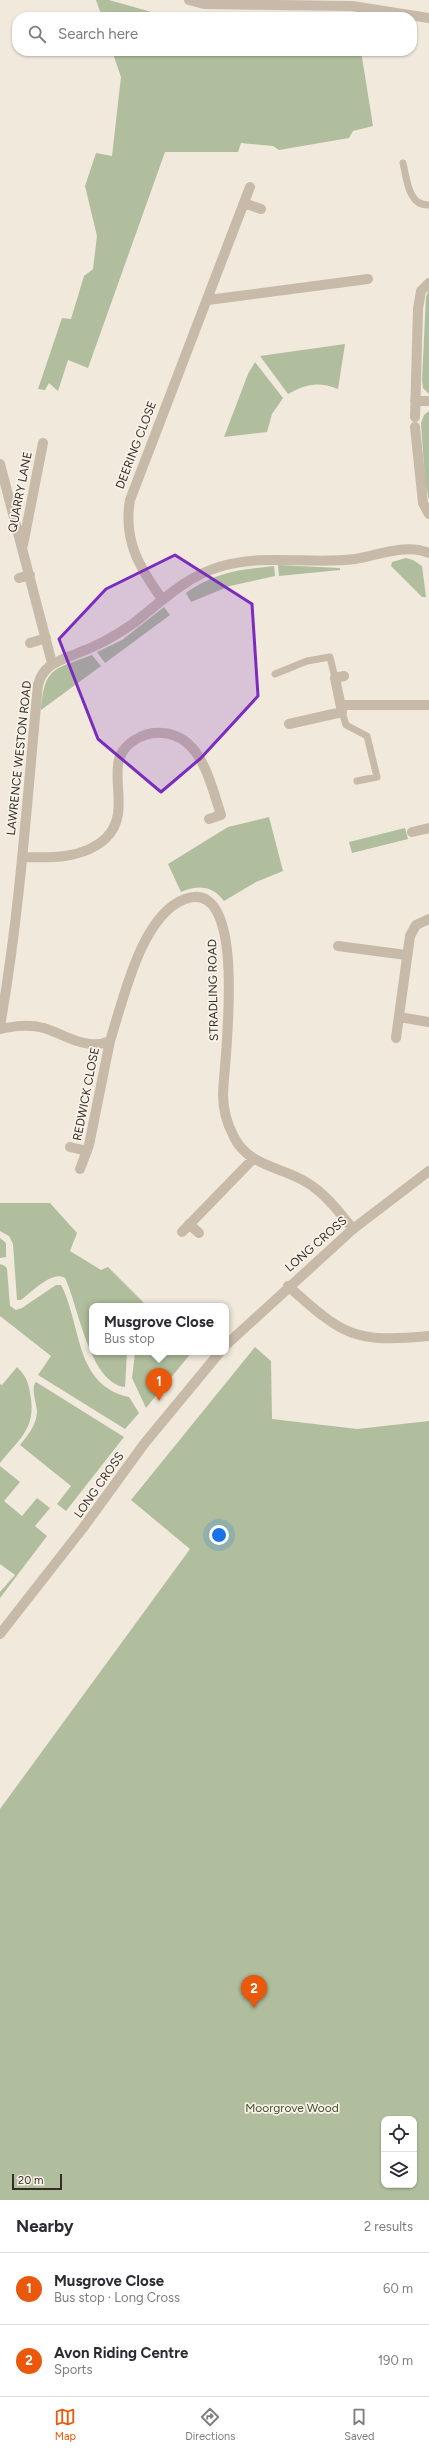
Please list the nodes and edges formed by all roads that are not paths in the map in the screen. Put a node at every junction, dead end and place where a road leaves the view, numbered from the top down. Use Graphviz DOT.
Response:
graph roads {
  1 [pos="189,0"];
  2 [pos="353,3"];
  3 [pos="399,12"];
  4 [pos="417,16"];
  5 [pos="429,18"];
  6 [pos="403,163"];
  7 [pos="250,187"];
  8 [pos="244,203"];
  9 [pos="429,204"];
  10 [pos="261,209"];
  11 [pos="368,279"];
  12 [pos="429,282"];
  13 [pos="208,300"];
  14 [pos="415,401"];
  15 [pos="429,401"];
  16 [pos="415,416"];
  17 [pos="414,427"];
  18 [pos="43,443"];
  19 [pos="0,464"];
  20 [pos="429,514"];
  21 [pos="23,546"];
  22 [pos="429,554"];
  23 [pos="30,575"];
  24 [pos="19,578"];
  25 [pos="162,599"];
  26 [pos="46,638"];
  27 [pos="30,643"];
  28 [pos="52,663"];
  29 [pos="276,674"];
  30 [pos="339,677"];
  31 [pos="429,705"];
  32 [pos="341,708"];
  33 [pos="289,724"];
  34 [pos="357,781"];
  35 [pos="209,819"];
  36 [pos="429,828"];
  37 [pos="412,832"];
  38 [pos="22,857"];
  39 [pos="429,918"];
  40 [pos="338,946"];
  41 [pos="406,956"];
  42 [pos="398,1017"];
  43 [pos="429,1022"];
  44 [pos="0,1026"];
  45 [pos="0,1029"];
  46 [pos="396,1038"];
  47 [pos="110,1041"];
  48 [pos="70,1147"];
  49 [pos="87,1151"];
  50 [pos="253,1159"];
  51 [pos="80,1169"];
  52 [pos="429,1171"];
  53 [pos="353,1229"];
  54 [pos="199,1234"];
  55 [pos="288,1286"];
  56 [pos="429,1336"];
  57 [pos="229,1342"];
  58 [pos="218,1355"];
  59 [pos="0,1634"];
  1 -- 2 [label="street"];
  2 -- 3 [label="street"];
  4 -- 5 [label="street"];
  6 -- 9 [label="lane"];
  7 -- 8 [label="street, DEERING CLOSE"];
  8 -- 10 [label="street"];
  8 -- 13 [label="street, DEERING CLOSE"];
  11 -- 13 [label="street"];
  12 -- 14 [label="street"];
  13 -- 25 [label="street, DEERING CLOSE"];
  14 -- 15 [label="street"];
  14 -- 16 [label="street"];
  17 -- 20 [label="street"];
  18 -- 21 [label="street, QUARRY LANE"];
  19 -- 21 [label="street, QUARRY LANE"];
  21 -- 23 [label="street, QUARRY LANE"];
  22 -- 25 [label="street"];
  23 -- 24 [label="street"];
  23 -- 26 [label="street, QUARRY LANE"];
  25 -- 28 [label="street"];
  26 -- 27 [label="street"];
  26 -- 28 [label="street, QUARRY LANE"];
  28 -- 38 [label="street, LAWRENCE WESTON ROAD"];
  29 -- 30 [label="lane"];
  30 -- 32 [label="street"];
  31 -- 32 [label="street"];
  32 -- 33 [label="street"];
  32 -- 34 [label="lane"];
  35 -- 38 [label="street"];
  36 -- 37 [label="street"];
  38 -- 44 [label="street, LAWRENCE WESTON ROAD"];
  39 -- 41 [label="street"];
  40 -- 41 [label="street"];
  41 -- 42 [label="street"];
  42 -- 43 [label="street"];
  42 -- 46 [label="street"];
  45 -- 47 [label="street"];
  47 -- 49 [label="street, REDWICK CLOSE"];
  47 -- 50 [label="street, STRADLING ROAD"];
  48 -- 49 [label="street, REDWICK CLOSE"];
  49 -- 51 [label="street, REDWICK CLOSE"];
  50 -- 53 [label="street, STRADLING ROAD"];
  50 -- 54 [label="street"];
  52 -- 53 [label="street, LONG CROSS"];
  53 -- 55 [label="street, LONG CROSS"];
  55 -- 56 [label="street"];
  55 -- 57 [label="street, LONG CROSS"];
  58 -- 59 [label="street, LONG CROSS"];
}
